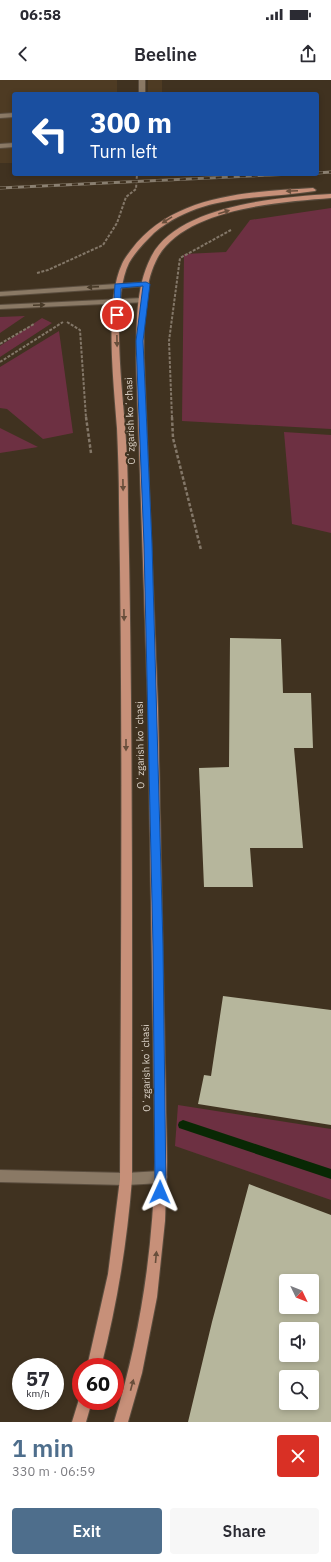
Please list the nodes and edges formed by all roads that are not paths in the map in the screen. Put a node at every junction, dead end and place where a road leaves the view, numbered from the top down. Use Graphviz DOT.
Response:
graph roads {
  1 [pos="142,80"];
  2 [pos="142,92"];
  3 [pos="12,115"];
  4 [pos="0,116"];
  5 [pos="12,145"];
  6 [pos="0,146"];
  7 [pos="331,190"];
  8 [pos="331,196"];
  9 [pos="146,284"];
  10 [pos="118,286"];
  11 [pos="0,294"];
  12 [pos="144,300"];
  13 [pos="117,301"];
  14 [pos="0,307"];
  15 [pos="0,1176"];
  16 [pos="161,1177"];
  17 [pos="126,1179"];
  18 [pos="96,1358"];
  19 [pos="82,1410"];
  20 [pos="79,1422"];
  21 [pos="121,1422"];
  1 -- 2 [label="main road"];
  3 -- 4 [label="main road"];
  5 -- 6 [label="main road"];
  7 -- 10 [label="main road, Oʻzgarish koʻchasi, one-way"];
  9 -- 8 [label="main road, Oʻzgarish koʻchasi, one-way"];
  9 -- 10 [label="main road"];
  9 -- 12 [label="main road, Oʻzgarish koʻchasi"];
  10 -- 11 [label="main road, one-way"];
  10 -- 13 [label="main road, Oʻzgarish koʻchasi"];
  12 -- 13 [label="main road"];
  12 -- 16 [label="main road, Oʻzgarish koʻchasi"];
  14 -- 13 [label="main road, one-way"];
  13 -- 17 [label="main road, Oʻzgarish koʻchasi, one-way"];
  15 -- 17 [label="main road"];
  16 -- 17 [label="main road"];
  21 -- 16 [label="main road, Oʻzgarish koʻchasi, one-way"];
  17 -- 18 [label="main road, Oʻzgarish koʻchasi"];
  19 -- 20 [label="main road"];
}
